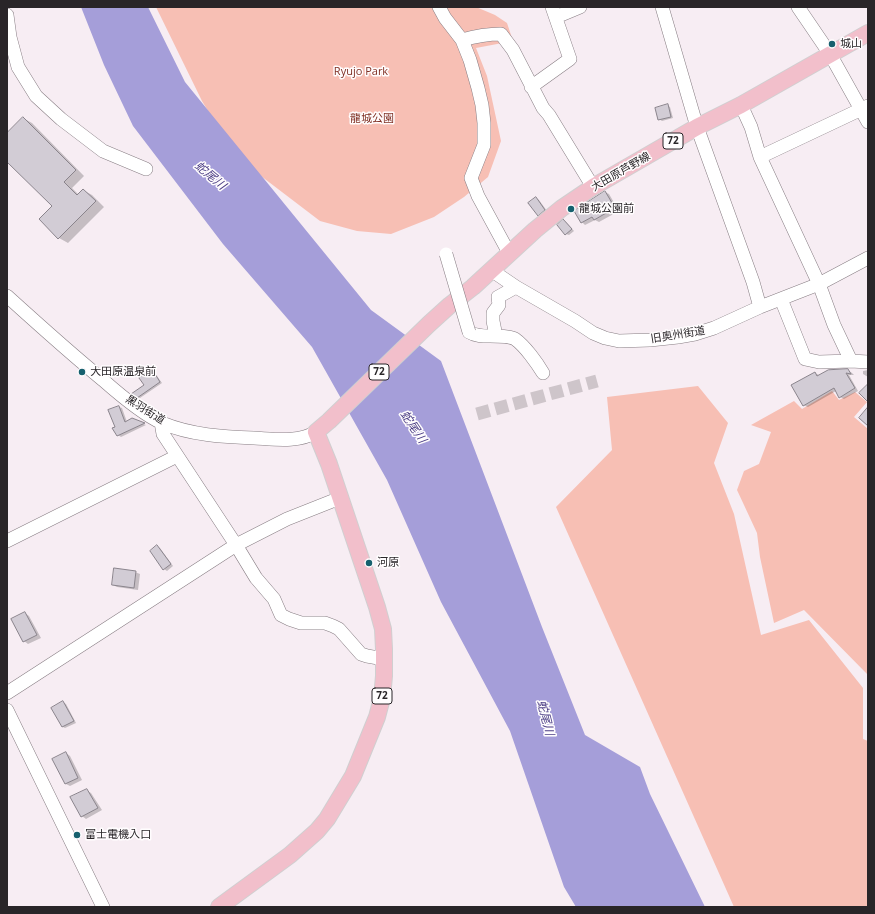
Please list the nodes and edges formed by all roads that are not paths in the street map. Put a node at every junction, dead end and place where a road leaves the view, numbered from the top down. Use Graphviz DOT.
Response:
graph roads {
  1 [pos="439,7"];
  2 [pos="580,7"];
  3 [pos="662,7"];
  4 [pos="798,7"];
  5 [pos="554,12"];
  6 [pos="7,15"];
  7 [pos="868,33"];
  8 [pos="462,40"];
  9 [pos="830,54"];
  10 [pos="532,87"];
  11 [pos="741,105"];
  12 [pos="865,108"];
  13 [pos="868,122"];
  14 [pos="697,127"];
  15 [pos="760,156"];
  16 [pos="146,170"];
  17 [pos="593,187"];
  18 [pos="509,253"];
  19 [pos="446,254"];
  20 [pos="868,258"];
  21 [pos="492,270"];
  22 [pos="818,284"];
  23 [pos="516,287"];
  24 [pos="7,296"];
  25 [pos="781,299"];
  26 [pos="760,307"];
  27 [pos="496,336"];
  28 [pos="851,361"];
  29 [pos="868,362"];
  30 [pos="543,373"];
  31 [pos="161,422"];
  32 [pos="316,432"];
  33 [pos="177,456"];
  34 [pos="340,498"];
  35 [pos="7,542"];
  36 [pos="236,545"];
  37 [pos="384,659"];
  38 [pos="7,693"];
  39 [pos="7,710"];
  40 [pos="103,907"];
  41 [pos="220,907"];
  1 -- 8 [label="street"];
  2 -- 5 [label="street"];
  3 -- 14 [label="street"];
  4 -- 9 [label="street"];
  5 -- 10 [label="street"];
  6 -- 16 [label="street"];
  7 -- 9 [label="main road, 大田原芦野線 / 72"];
  8 -- 10 [label="street"];
  8 -- 18 [label="street"];
  9 -- 11 [label="main road, 大田原芦野線 / 72"];
  9 -- 12 [label="street"];
  10 -- 17 [label="street"];
  11 -- 14 [label="main road, 大田原芦野線 / 72"];
  11 -- 15 [label="street"];
  12 -- 13 [label="street"];
  12 -- 15 [label="street"];
  14 -- 17 [label="main road, 大田原芦野線 / 72"];
  14 -- 26 [label="street"];
  15 -- 22 [label="street"];
  17 -- 18 [label="main road, 大田原芦野線 / 72"];
  18 -- 21 [label="main road, 大田原芦野線 / 72"];
  19 -- 27 [label="street, bridge"];
  20 -- 22 [label="street, 旧奥州街道"];
  21 -- 23 [label="street, 旧奥州街道"];
  21 -- 32 [label="main road, 72"];
  22 -- 25 [label="street, 旧奥州街道"];
  22 -- 28 [label="street"];
  23 -- 26 [label="street, 旧奥州街道"];
  23 -- 27 [label="street"];
  24 -- 31 [label="street, 黒羽街道"];
  25 -- 26 [label="street, 旧奥州街道"];
  25 -- 28 [label="street"];
  27 -- 30 [label="street"];
  28 -- 29 [label="street"];
  31 -- 32 [label="street, 黒羽街道"];
  31 -- 33 [label="street"];
  32 -- 34 [label="main road, 72"];
  33 -- 35 [label="street"];
  33 -- 36 [label="street"];
  34 -- 36 [label="street"];
  34 -- 37 [label="main road, 72"];
  36 -- 37 [label="street"];
  36 -- 38 [label="street"];
  37 -- 41 [label="main road, 72"];
  39 -- 40 [label="street"];
}
